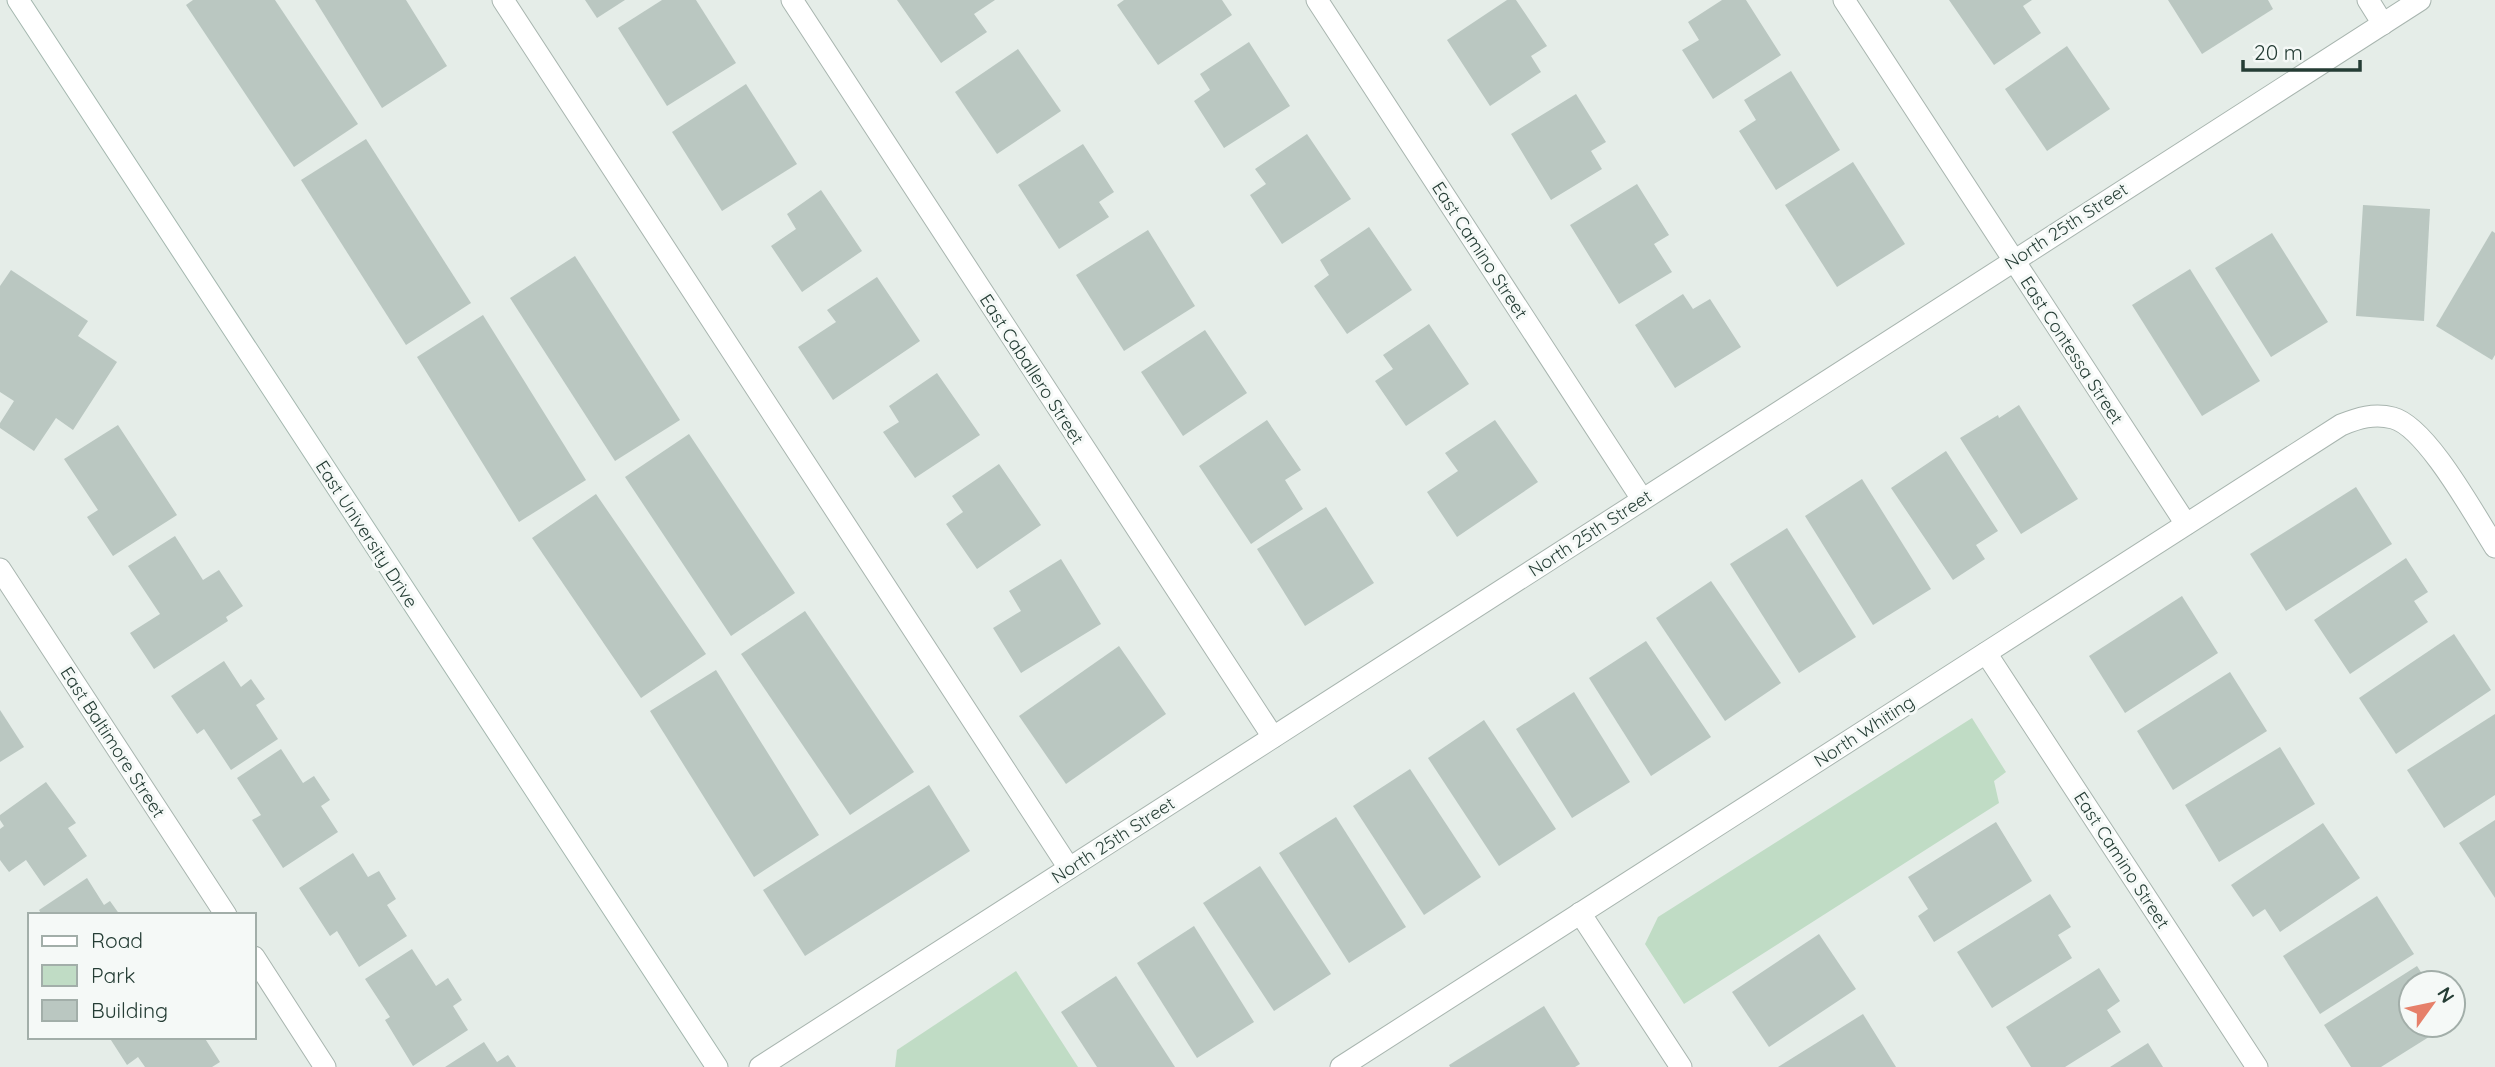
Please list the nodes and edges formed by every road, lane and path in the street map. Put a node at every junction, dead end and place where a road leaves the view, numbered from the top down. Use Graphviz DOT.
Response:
graph roads {
  1 [pos="18,0"];
  2 [pos="503,0"];
  3 [pos="792,0"];
  4 [pos="1317,0"];
  5 [pos="1844,0"];
  6 [pos="2368,0"];
  7 [pos="2420,0"];
  8 [pos="2383,23"];
  9 [pos="2014,260"];
  10 [pos="1642,499"];
  11 [pos="2186,524"];
  12 [pos="2495,547"];
  13 [pos="0,569"];
  14 [pos="1986,653"];
  15 [pos="1273,737"];
  16 [pos="1069,868"];
  17 [pos="225,913"];
  18 [pos="1580,913"];
  19 [pos="256,960"];
  20 [pos="325,1067"];
  21 [pos="716,1067"];
  22 [pos="760,1067"];
  23 [pos="1341,1067"];
  24 [pos="1681,1067"];
  25 [pos="2257,1067"];
  1 -- 21 [label="street, East University Drive"];
  2 -- 16 [label="street"];
  3 -- 15 [label="street, East Caballero Street"];
  4 -- 10 [label="street, East Camino Street"];
  5 -- 9 [label="street, East Contessa Street"];
  6 -- 8 [label="street"];
  7 -- 8 [label="street, North 25th Street"];
  8 -- 9 [label="street, North 25th Street"];
  9 -- 10 [label="street, North 25th Street"];
  9 -- 11 [label="street, East Contessa Street"];
  10 -- 15 [label="street, North 25th Street"];
  11 -- 12 [label="street, North Whiting"];
  11 -- 14 [label="street, North Whiting"];
  13 -- 17 [label="street, East Baltimore Street"];
  14 -- 18 [label="street, North Whiting"];
  14 -- 25 [label="street, East Camino Street"];
  15 -- 16 [label="street, North 25th Street"];
  16 -- 22 [label="street, North 25th Street"];
  18 -- 23 [label="street, North Whiting"];
  18 -- 24 [label="street"];
  19 -- 20 [label="street"];
}
